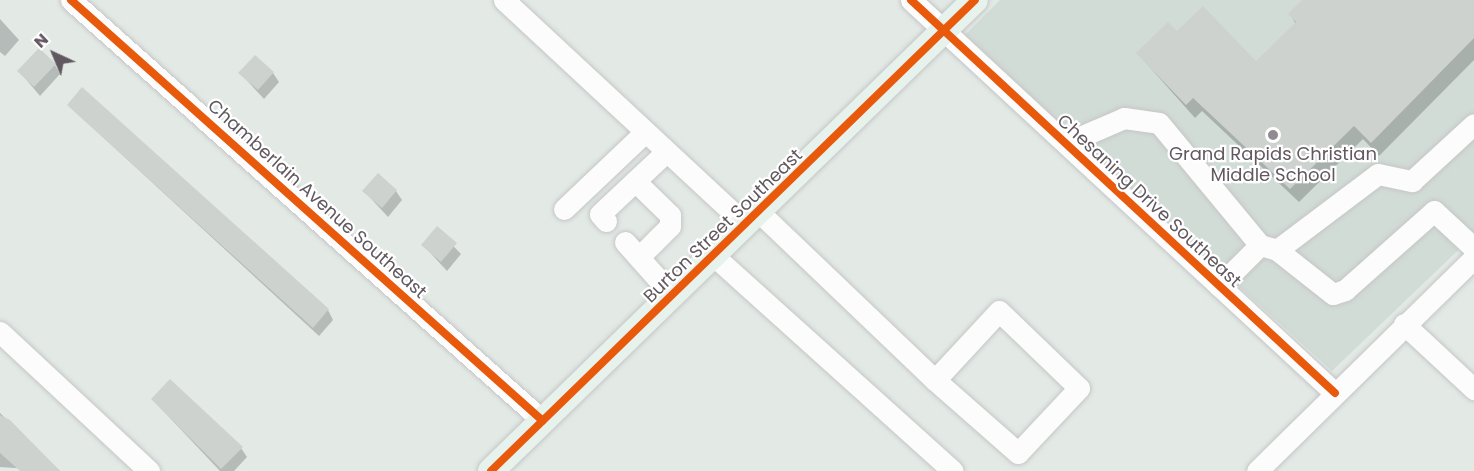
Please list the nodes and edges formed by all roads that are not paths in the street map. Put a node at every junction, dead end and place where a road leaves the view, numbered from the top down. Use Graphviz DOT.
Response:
graph roads {
  1 [pos="71,0"];
  2 [pos="504,0"];
  3 [pos="911,0"];
  4 [pos="975,0"];
  5 [pos="944,30"];
  6 [pos="1474,124"];
  7 [pos="645,132"];
  8 [pos="1065,143"];
  9 [pos="666,152"];
  10 [pos="635,181"];
  11 [pos="564,209"];
  12 [pos="603,218"];
  13 [pos="753,219"];
  14 [pos="1268,247"];
  15 [pos="1474,248"];
  16 [pos="714,256"];
  17 [pos="1474,258"];
  18 [pos="1219,286"];
  19 [pos="673,296"];
  20 [pos="1404,324"];
  21 [pos="0,332"];
  22 [pos="935,380"];
  23 [pos="1474,389"];
  24 [pos="1335,393"];
  25 [pos="543,421"];
  26 [pos="149,471"];
  27 [pos="491,471"];
  28 [pos="953,471"];
  29 [pos="1257,471"];
  1 -- 25 [label="street, Chamberlain Avenue Southeast"];
  2 -- 7 [label="street"];
  3 -- 5 [label="street, Chesaning Drive Southeast"];
  4 -- 5 [label="main road, Burton Street Southeast"];
  5 -- 8 [label="street, Chesaning Drive Southeast"];
  5 -- 13 [label="main road, Burton Street Southeast"];
  6 -- 14 [label="street"];
  7 -- 9 [label="street"];
  7 -- 11 [label="street"];
  8 -- 14 [label="street"];
  8 -- 18 [label="street, Chesaning Drive Southeast"];
  9 -- 10 [label="street"];
  9 -- 13 [label="street"];
  10 -- 12 [label="street"];
  10 -- 19 [label="street"];
  13 -- 16 [label="main road, Burton Street Southeast"];
  13 -- 22 [label="street"];
  14 -- 15 [label="street"];
  14 -- 18 [label="street"];
  16 -- 19 [label="main road, Burton Street Southeast"];
  16 -- 28 [label="street"];
  17 -- 20 [label="street"];
  18 -- 24 [label="street, Chesaning Drive Southeast"];
  19 -- 25 [label="main road, Burton Street Southeast"];
  20 -- 23 [label="street"];
  20 -- 24 [label="street"];
  21 -- 26 [label="street"];
  22 -- 22 [label="street"];
  24 -- 29 [label="street"];
  25 -- 27 [label="main road, Burton Street Southeast"];
}
